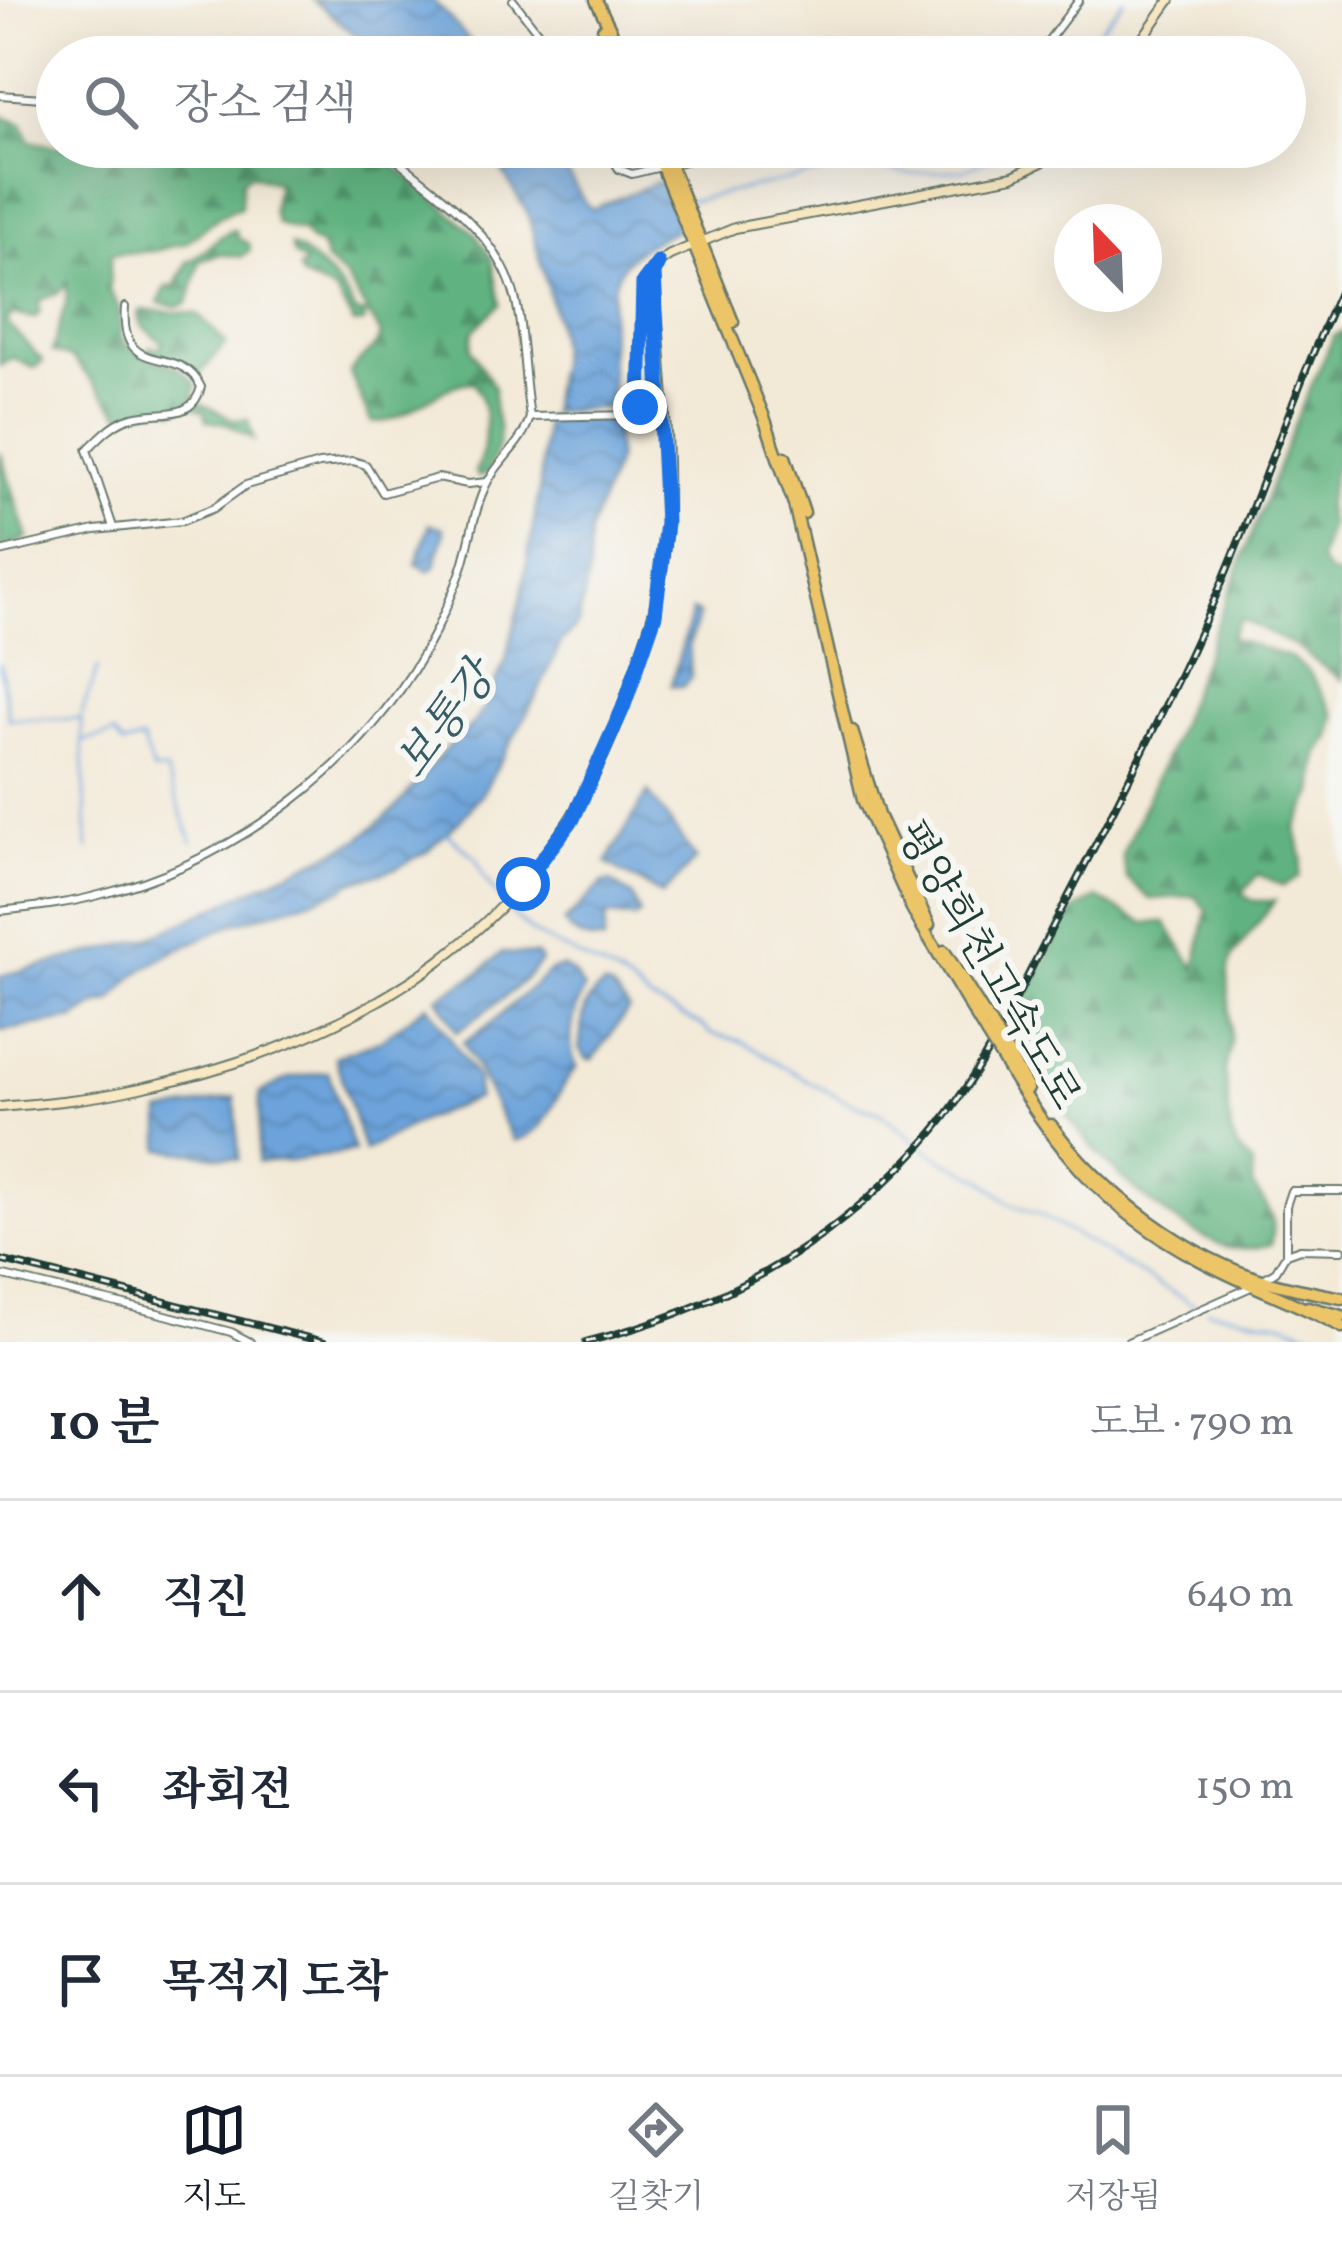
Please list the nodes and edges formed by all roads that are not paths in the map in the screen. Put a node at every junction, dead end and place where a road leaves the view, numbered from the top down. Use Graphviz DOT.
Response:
graph roads {
  1 [pos="513,0"];
  2 [pos="592,0"];
  3 [pos="1079,0"];
  4 [pos="1170,0"];
  5 [pos="541,36"];
  6 [pos="610,36"];
  7 [pos="1052,36"];
  8 [pos="1144,36"];
  9 [pos="0,95"];
  10 [pos="36,98"];
  11 [pos="406,168"];
  12 [pos="621,168"];
  13 [pos="661,168"];
  14 [pos="667,168"];
  15 [pos="1029,168"];
  16 [pos="696,238"];
  17 [pos="658,263"];
  18 [pos="125,307"];
  19 [pos="530,417"];
  20 [pos="487,482"];
  21 [pos="113,527"];
  22 [pos="0,552"];
  23 [pos="0,911"];
  24 [pos="0,1107"];
  25 [pos="1342,1191"];
  26 [pos="1342,1250"];
  27 [pos="1286,1253"];
  28 [pos="0,1275"];
  29 [pos="1258,1282"];
  30 [pos="1342,1301"];
  31 [pos="1299,1304"];
  32 [pos="1342,1316"];
  33 [pos="1342,1327"];
  34 [pos="250,1342"];
  35 [pos="1128,1342"];
  1 -- 5 [label="street"];
  2 -- 6 [label="highway"];
  3 -- 7 [label="street"];
  4 -- 8 [label="main road"];
  9 -- 10 [label="street"];
  11 -- 19 [label="street"];
  12 -- 13 [label="street"];
  14 -- 16 [label="highway, 평양희천고속도로"];
  15 -- 16 [label="main road"];
  16 -- 17 [label="main road"];
  16 -- 29 [label="highway, 평양희천고속도로, bridge"];
  17 -- 19 [label="street"];
  17 -- 24 [label="main road"];
  18 -- 21 [label="street"];
  19 -- 20 [label="street"];
  20 -- 21 [label="street"];
  20 -- 23 [label="street"];
  21 -- 22 [label="street"];
  25 -- 27 [label="street"];
  26 -- 27 [label="street"];
  27 -- 29 [label="street"];
  28 -- 34 [label="street"];
  29 -- 30 [label="highway, 평양희천고속도로"];
  29 -- 31 [label="highway, 평양희천고속도로"];
  29 -- 35 [label="street"];
  31 -- 32 [label="highway"];
  31 -- 33 [label="highway, 평양희천고속도로"];
}
